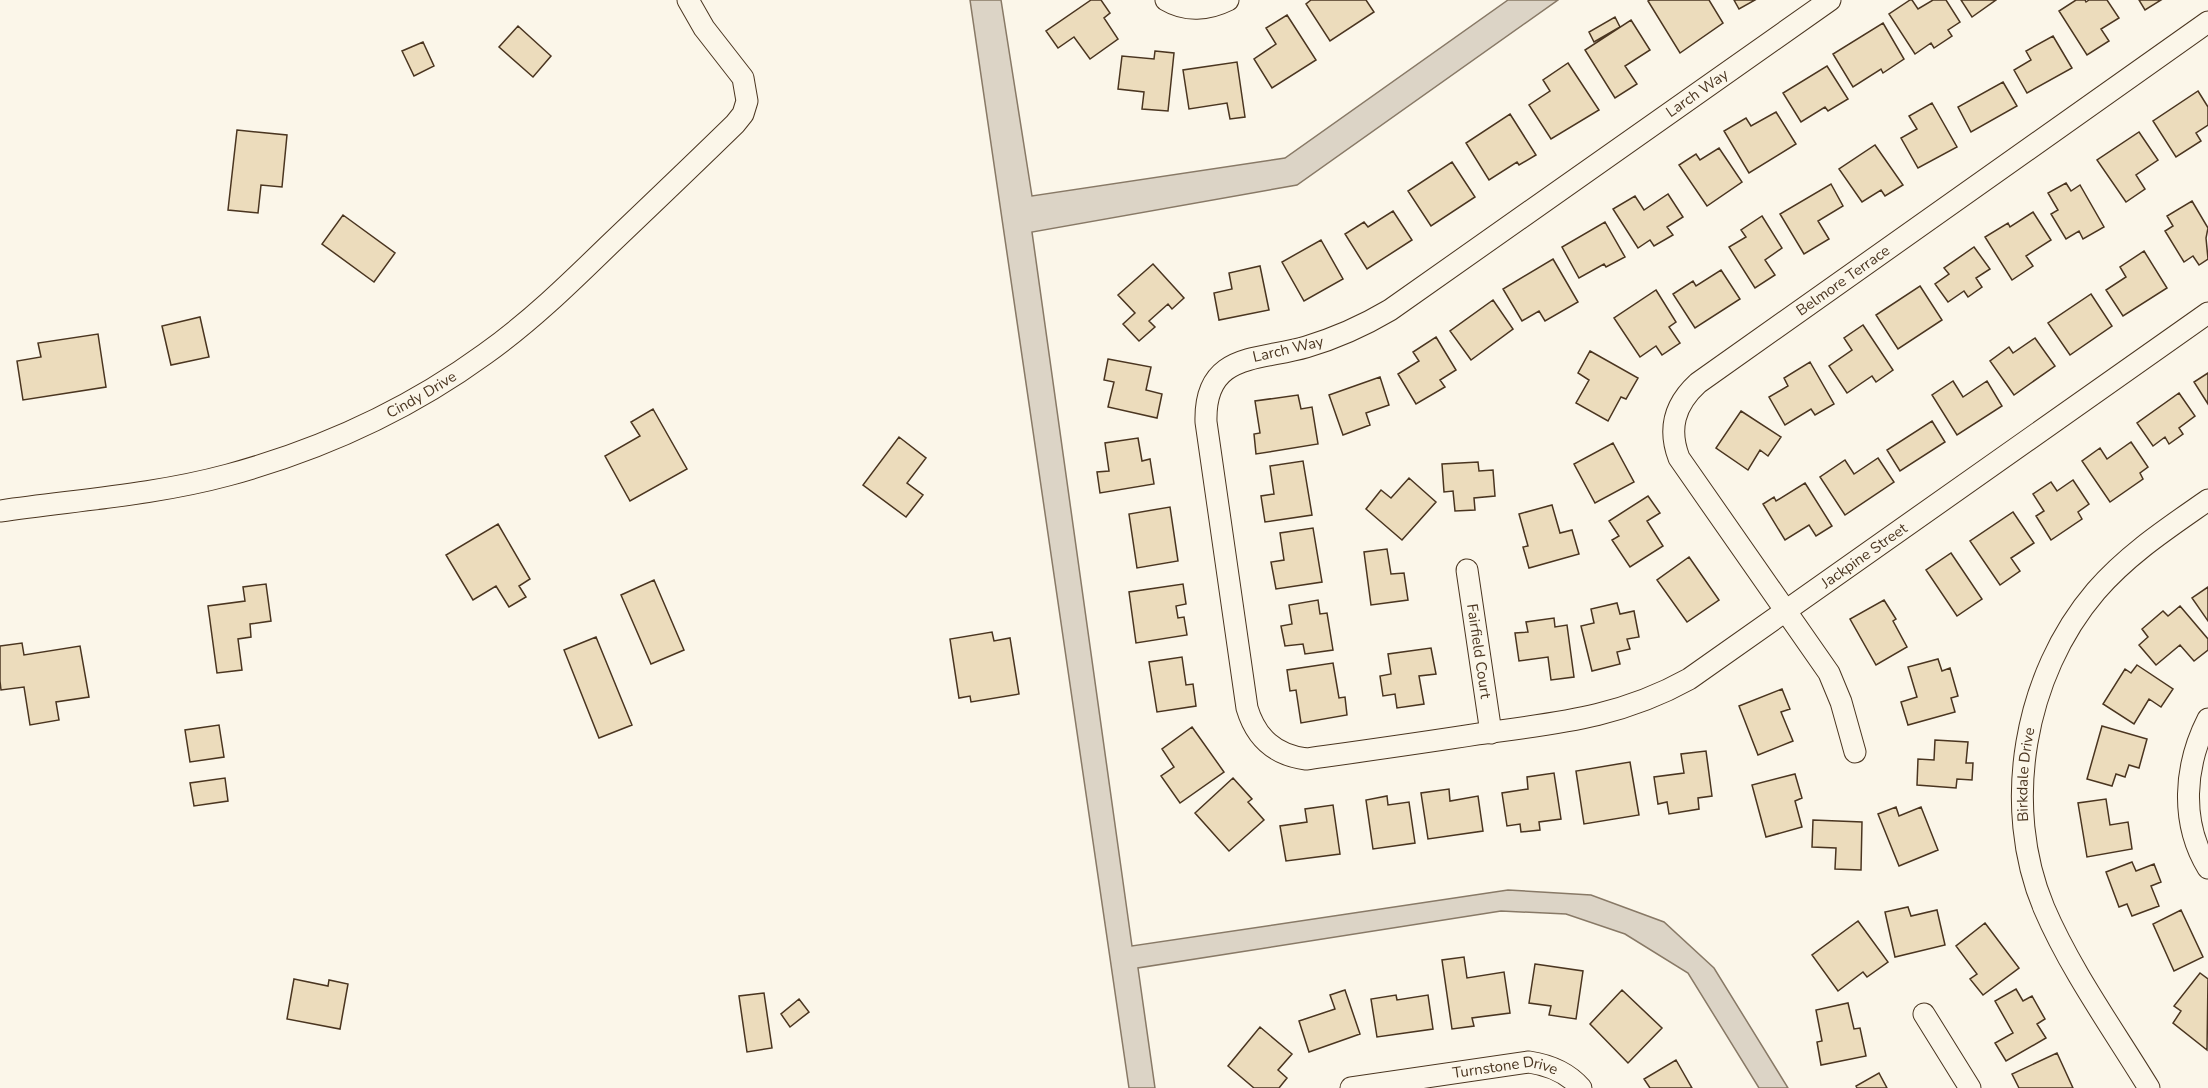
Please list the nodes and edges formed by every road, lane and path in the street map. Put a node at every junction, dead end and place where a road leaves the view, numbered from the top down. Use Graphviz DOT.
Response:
graph roads {
  1 [pos="688,0"];
  2 [pos="1166,0"];
  3 [pos="1228,0"];
  4 [pos="1830,0"];
  5 [pos="2208,22"];
  6 [pos="2208,313"];
  7 [pos="2208,500"];
  8 [pos="0,511"];
  9 [pos="1467,570"];
  10 [pos="1786,611"];
  11 [pos="2208,719"];
  12 [pos="1491,733"];
  13 [pos="1855,752"];
  14 [pos="2208,868"];
  15 [pos="1924,1014"];
  16 [pos="1351,1088"];
  17 [pos="1581,1088"];
  18 [pos="1970,1088"];
  19 [pos="2149,1088"];
  1 -- 8 [label="street, Cindy Drive"];
  2 -- 3 [label="street"];
  4 -- 12 [label="street, Larch Way"];
  5 -- 10 [label="street, Belmore Terrace"];
  6 -- 10 [label="street, Jackpine Street"];
  7 -- 19 [label="street, Birkdale Drive"];
  9 -- 12 [label="street, Fairfield Court"];
  10 -- 12 [label="street, Jackpine Street"];
  10 -- 13 [label="street, Belmore Terrace"];
  11 -- 14 [label="street"];
  15 -- 18 [label="street"];
  16 -- 17 [label="street, Turnstone Drive"];
}
